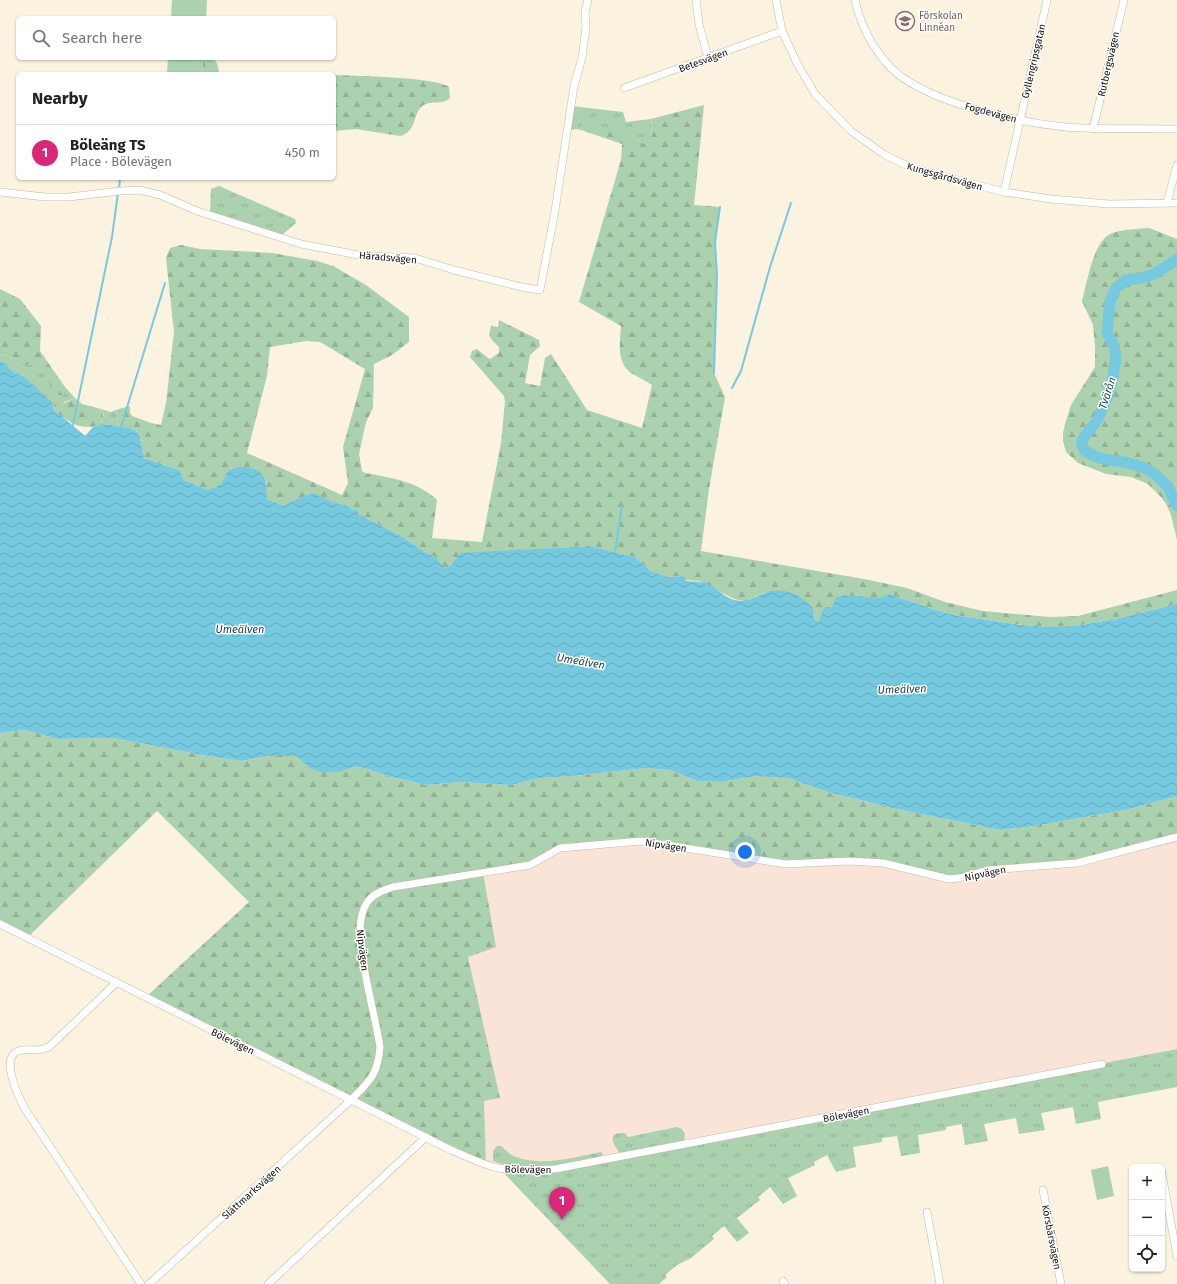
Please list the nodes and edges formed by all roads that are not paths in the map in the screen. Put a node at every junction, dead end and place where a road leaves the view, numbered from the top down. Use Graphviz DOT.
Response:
graph roads {
  1 [pos="588,0"];
  2 [pos="696,0"];
  3 [pos="776,0"];
  4 [pos="855,0"];
  5 [pos="1047,0"];
  6 [pos="1124,0"];
  7 [pos="782,31"];
  8 [pos="708,58"];
  9 [pos="624,88"];
  10 [pos="1020,120"];
  11 [pos="1093,129"];
  12 [pos="1177,129"];
  13 [pos="1177,165"];
  14 [pos="0,192"];
  15 [pos="1004,192"];
  16 [pos="1166,203"];
  17 [pos="1177,203"];
  18 [pos="1177,837"];
  19 [pos="0,924"];
  20 [pos="116,983"];
  21 [pos="1102,1064"];
  22 [pos="352,1100"];
  23 [pos="426,1137"];
  24 [pos="1043,1190"];
  25 [pos="1165,1190"];
  26 [pos="927,1212"];
  27 [pos="1177,1256"];
  28 [pos="141,1284"];
  29 [pos="149,1284"];
  30 [pos="268,1284"];
  31 [pos="940,1284"];
  32 [pos="1061,1284"];
  1 -- 14 [label="street, Häradsvägen"];
  2 -- 8 [label="street"];
  3 -- 7 [label="street, Kungsgårdsvägen"];
  4 -- 10 [label="street, Fogdevägen"];
  5 -- 10 [label="street, Gyllengripsgatan"];
  6 -- 11 [label="street, Rutbergsvägen"];
  7 -- 8 [label="street, Betesvägen"];
  7 -- 15 [label="street, Kungsgårdsvägen"];
  8 -- 9 [label="street, Betesvägen"];
  10 -- 11 [label="street, Fogdevägen"];
  10 -- 15 [label="street, Gyllengripsgatan"];
  11 -- 12 [label="street, Fogdevägen"];
  13 -- 16 [label="street"];
  15 -- 16 [label="street, Kungsgårdsvägen"];
  16 -- 17 [label="street, Kungsgårdsvägen"];
  18 -- 22 [label="street, Nipvägen"];
  19 -- 20 [label="street, Bölevägen"];
  20 -- 22 [label="street, Bölevägen"];
  20 -- 28 [label="street"];
  21 -- 23 [label="street, Bölevägen"];
  22 -- 23 [label="street, Bölevägen"];
  22 -- 29 [label="street, Slättmarksvägen"];
  23 -- 30 [label="street"];
  24 -- 32 [label="street, Körsbärsvägen"];
  25 -- 27 [label="street"];
  26 -- 31 [label="street"];
}
